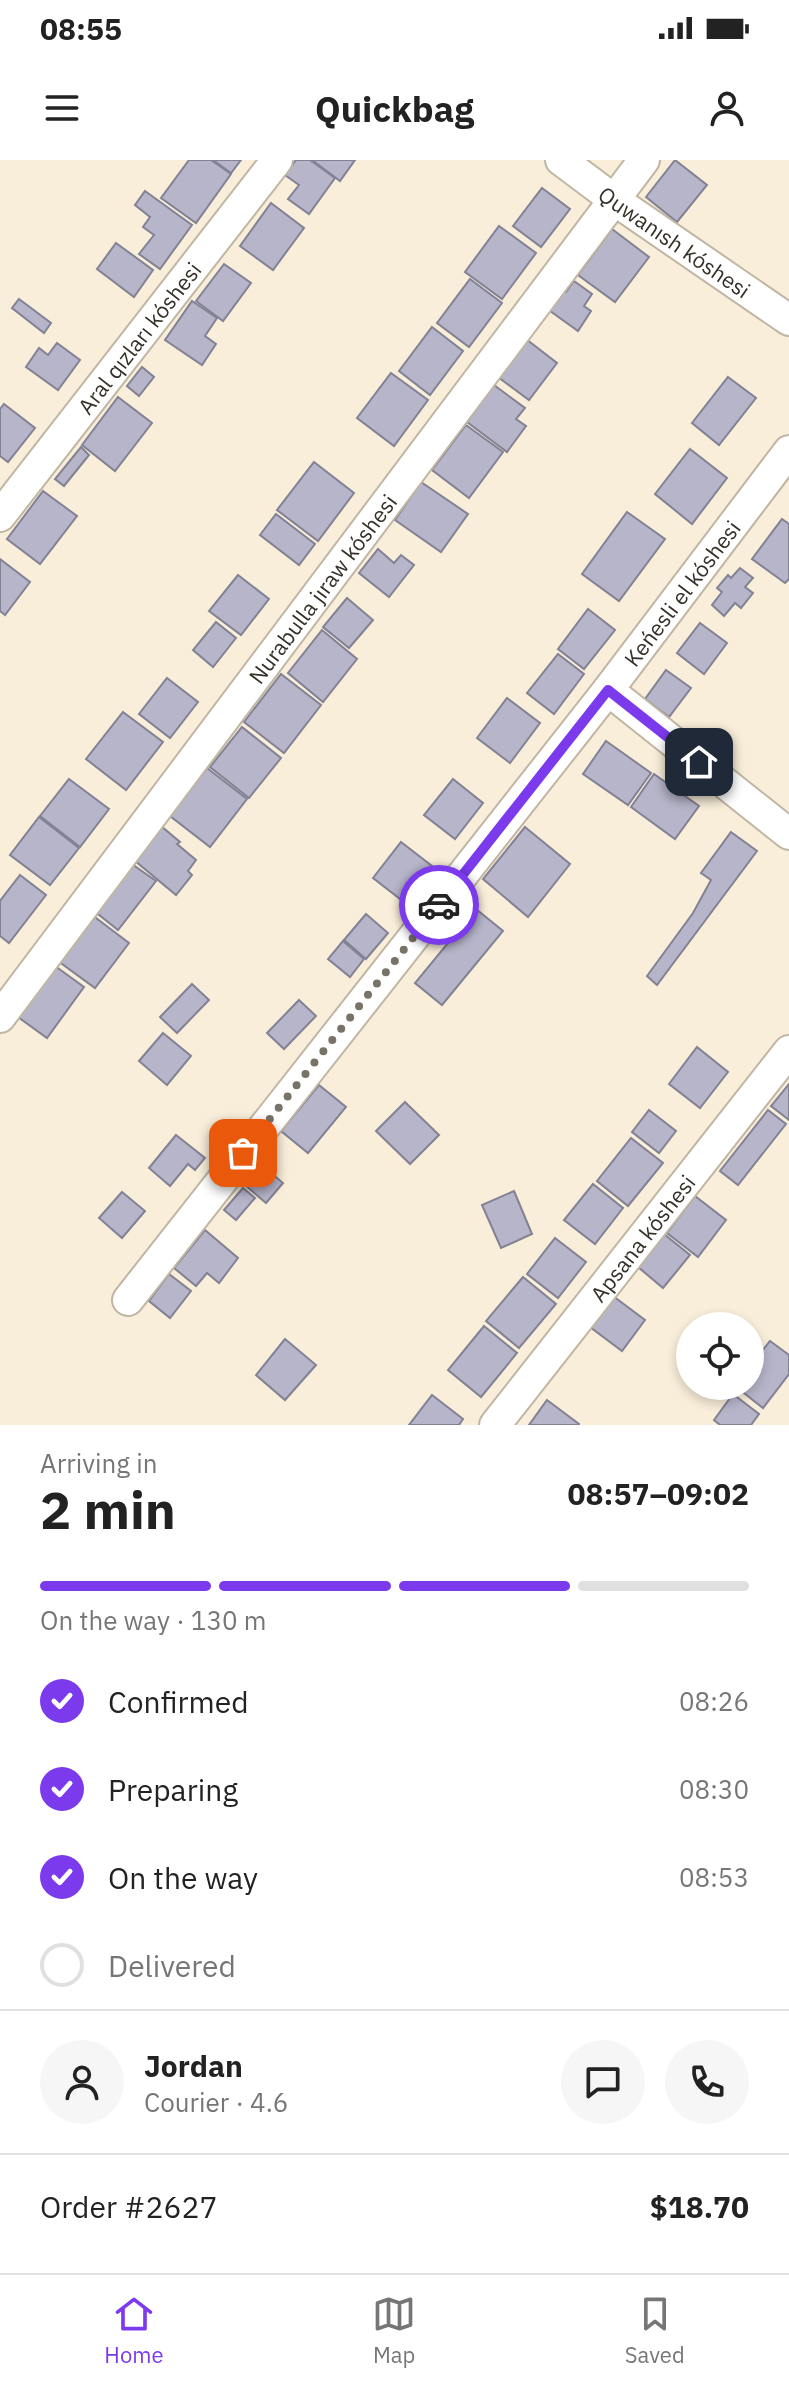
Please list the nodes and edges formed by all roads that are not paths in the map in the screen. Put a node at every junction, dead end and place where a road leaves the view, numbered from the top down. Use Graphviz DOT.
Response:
graph roads {
  1 [pos="277,160"];
  2 [pos="561,160"];
  3 [pos="644,160"];
  4 [pos="613,199"];
  5 [pos="789,320"];
  6 [pos="789,451"];
  7 [pos="0,516"];
  8 [pos="608,690"];
  9 [pos="789,834"];
  10 [pos="0,1017"];
  11 [pos="789,1051"];
  12 [pos="128,1300"];
  13 [pos="495,1425"];
  1 -- 7 [label="street, Aral qızları kóshesi"];
  2 -- 4 [label="street, Quwanısh kóshesi"];
  3 -- 4 [label="street, Nurabulla jıraw kóshesi"];
  4 -- 5 [label="street, Quwanısh kóshesi"];
  4 -- 10 [label="street, Nurabulla jıraw kóshesi"];
  6 -- 8 [label="street, Keńesli el kóshesi"];
  8 -- 9 [label="street"];
  8 -- 12 [label="street, Keńesli el kóshesi"];
  11 -- 13 [label="street, Apsana kóshesi"];
}
